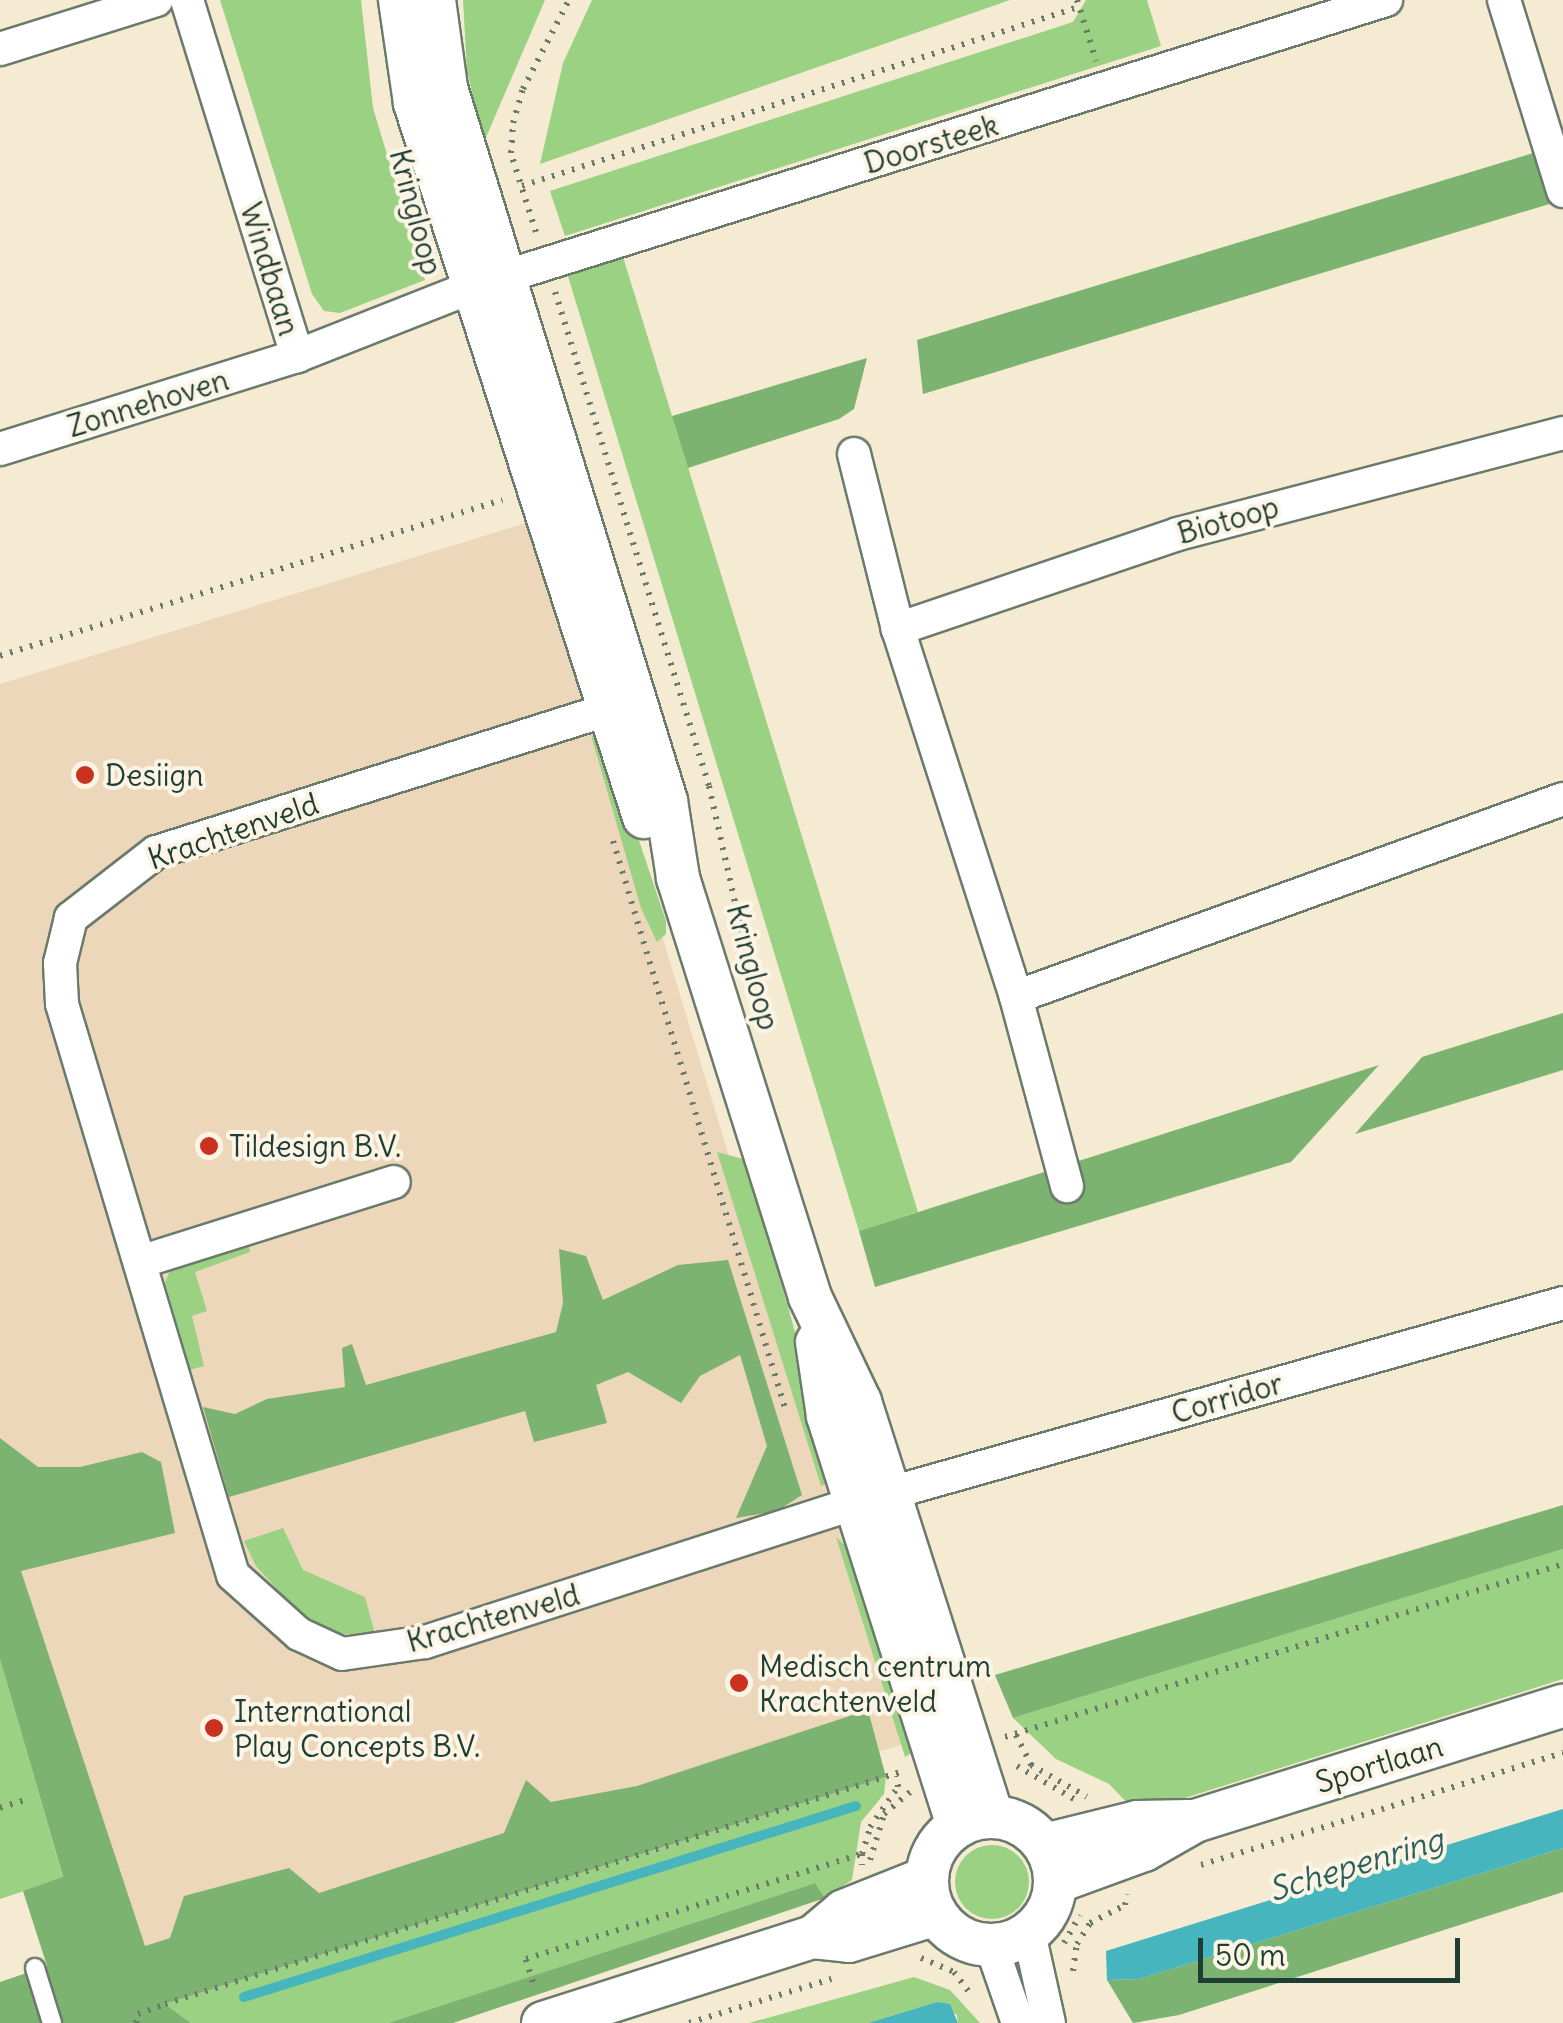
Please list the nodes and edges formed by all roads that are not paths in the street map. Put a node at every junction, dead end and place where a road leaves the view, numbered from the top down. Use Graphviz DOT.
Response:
graph roads {
  1 [pos="156,0"];
  2 [pos="187,0"];
  3 [pos="400,0"];
  4 [pos="434,0"];
  5 [pos="1386,0"];
  6 [pos="1504,0"];
  7 [pos="0,49"];
  8 [pos="1563,191"];
  9 [pos="490,282"];
  10 [pos="297,356"];
  11 [pos="1563,432"];
  12 [pos="0,450"];
  13 [pos="854,454"];
  14 [pos="898,629"];
  15 [pos="621,705"];
  16 [pos="1563,799"];
  17 [pos="1016,997"];
  18 [pos="394,1182"];
  19 [pos="1066,1186"];
  20 [pos="140,1262"];
  21 [pos="1563,1303"];
  22 [pos="872,1497"];
  23 [pos="1563,1706"];
  24 [pos="975,1821"];
  25 [pos="1196,1822"];
  26 [pos="1050,1864"];
  27 [pos="931,1896"];
  28 [pos="813,1937"];
  29 [pos="1010,1939"];
  30 [pos="35,1968"];
  31 [pos="52,2023"];
  32 [pos="544,2023"];
  33 [pos="1018,2023"];
  34 [pos="1050,2023"];
  1 -- 7 [label="street"];
  2 -- 10 [label="street, Windbaan"];
  3 -- 9 [label="street, Kringloop"];
  4 -- 9 [label="street, Kringloop"];
  5 -- 9 [label="street, Doorsteek"];
  6 -- 8 [label="street"];
  9 -- 10 [label="street, Windbaan"];
  9 -- 15 [label="street, Kringloop"];
  9 -- 15 [label="street, Kringloop"];
  10 -- 12 [label="street, Zonnehoven"];
  11 -- 14 [label="street, Biotoop"];
  13 -- 14 [label="street"];
  14 -- 17 [label="street"];
  15 -- 20 [label="street, Krachtenveld"];
  15 -- 22 [label="street, Kringloop"];
  16 -- 17 [label="street"];
  17 -- 19 [label="street"];
  18 -- 20 [label="street"];
  20 -- 22 [label="street, Krachtenveld"];
  21 -- 22 [label="street, Corridor"];
  22 -- 24 [label="street, Kringloop"];
  23 -- 25 [label="street, Sportlaan"];
  24 -- 26 [label="street"];
  24 -- 27 [label="street"];
  25 -- 26 [label="street, Sportlaan"];
  25 -- 26 [label="street, Sportlaan"];
  26 -- 29 [label="street"];
  27 -- 28 [label="street"];
  27 -- 28 [label="street"];
  27 -- 29 [label="street"];
  28 -- 32 [label="street"];
  29 -- 33 [label="street"];
  29 -- 34 [label="street"];
  30 -- 31 [label="lane"];
}
